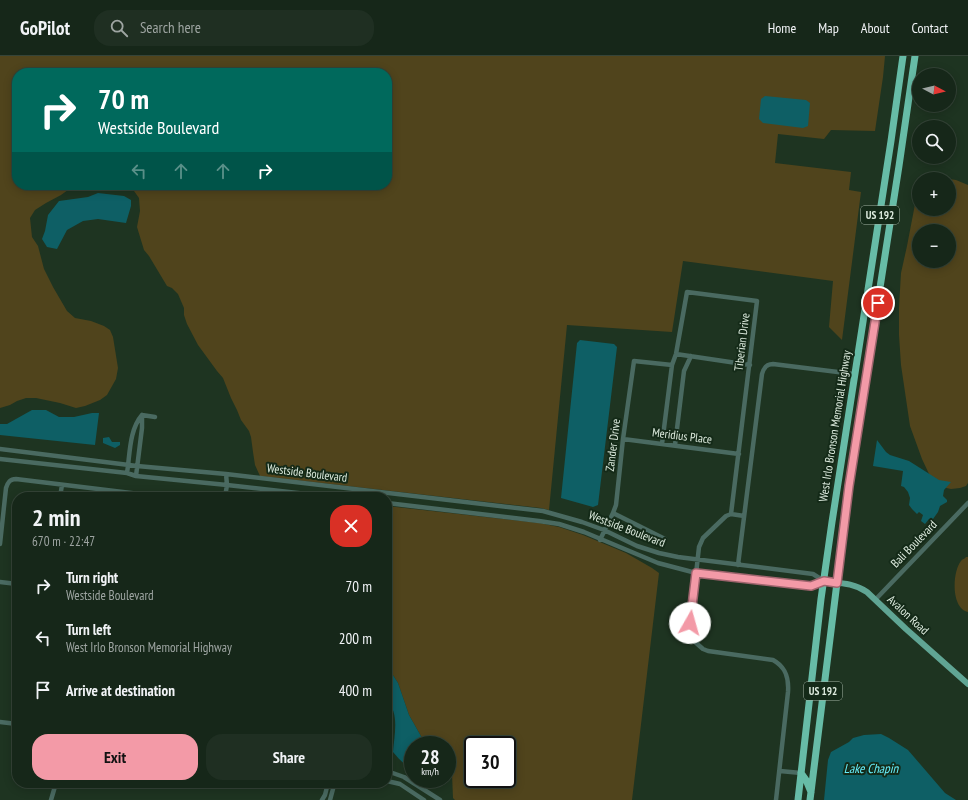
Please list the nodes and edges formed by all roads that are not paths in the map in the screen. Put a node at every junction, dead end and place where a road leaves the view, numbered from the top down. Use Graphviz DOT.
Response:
graph roads {
  1 [pos="903,56"];
  2 [pos="915,56"];
  3 [pos="891,141"];
  4 [pos="888,164"];
  5 [pos="899,166"];
  6 [pos="895,193"];
  7 [pos="858,352"];
  8 [pos="676,354"];
  9 [pos="691,356"];
  10 [pos="672,365"];
  11 [pos="750,365"];
  12 [pos="867,373"];
  13 [pos="854,374"];
  14 [pos="864,394"];
  15 [pos="142,415"];
  16 [pos="155,417"];
  17 [pos="623,439"];
  18 [pos="131,441"];
  19 [pos="140,442"];
  20 [pos="662,444"];
  21 [pos="675,445"];
  22 [pos="0,449"];
  23 [pos="739,454"];
  24 [pos="0,459"];
  25 [pos="128,464"];
  26 [pos="137,466"];
  27 [pos="127,473"];
  28 [pos="226,474"];
  29 [pos="136,476"];
  30 [pos="62,485"];
  31 [pos="227,485"];
  32 [pos="116,491"];
  33 [pos="61,492"];
  34 [pos="124,492"];
  35 [pos="226,492"];
  36 [pos="289,492"];
  37 [pos="380,492"];
  38 [pos="392,493"];
  39 [pos="968,503"];
  40 [pos="392,504"];
  41 [pos="613,513"];
  42 [pos="731,514"];
  43 [pos="744,516"];
  44 [pos="604,530"];
  45 [pos="665,539"];
  46 [pos="600,540"];
  47 [pos="0,544"];
  48 [pos="698,560"];
  49 [pos="738,565"];
  50 [pos="696,573"];
  51 [pos="824,581"];
  52 [pos="0,582"];
  53 [pos="12,583"];
  54 [pos="837,583"];
  55 [pos="875,600"];
  56 [pos="968,684"];
  57 [pos="0,722"];
  58 [pos="12,723"];
  59 [pos="780,771"];
  60 [pos="392,773"];
  61 [pos="801,773"];
  62 [pos="392,782"];
  63 [pos="55,788"];
  64 [pos="327,788"];
  65 [pos="333,788"];
  66 [pos="811,796"];
  67 [pos="52,800"];
  68 [pos="322,800"];
  69 [pos="330,800"];
  70 [pos="424,800"];
  71 [pos="440,800"];
  72 [pos="776,800"];
  73 [pos="798,800"];
  1 -- 3 [label="highway, West Irlo Bronson Memorial Highway / US 192"];
  2 -- 5 [label="highway, West Irlo Bronson Memorial Highway / US 192"];
  3 -- 4 [label="highway, West Irlo Bronson Memorial Highway / US 192"];
  3 -- 5 [label="highway"];
  4 -- 6 [label="highway"];
  4 -- 7 [label="highway, West Irlo Bronson Memorial Highway / US 192"];
  5 -- 6 [label="highway, West Irlo Bronson Memorial Highway / US 192"];
  6 -- 12 [label="highway, West Irlo Bronson Memorial Highway / US 192"];
  7 -- 12 [label="highway"];
  7 -- 13 [label="highway, West Irlo Bronson Memorial Highway / US 192"];
  8 -- 9 [label="street"];
  8 -- 10 [label="street, Tiberian Drive"];
  8 -- 11 [label="street, Tiberian Drive"];
  9 -- 11 [label="street"];
  9 -- 21 [label="street"];
  10 -- 17 [label="street, Zander Drive"];
  10 -- 20 [label="street, Tiberian Drive"];
  11 -- 23 [label="street, Tiberian Drive"];
  12 -- 14 [label="highway, West Irlo Bronson Memorial Highway / US 192"];
  13 -- 14 [label="highway"];
  13 -- 43 [label="street"];
  13 -- 51 [label="highway, West Irlo Bronson Memorial Highway / US 192"];
  14 -- 54 [label="highway, West Irlo Bronson Memorial Highway / US 192"];
  15 -- 16 [label="street"];
  15 -- 18 [label="street"];
  15 -- 19 [label="street"];
  17 -- 20 [label="street, Meridius Place"];
  17 -- 41 [label="street, Zander Drive"];
  18 -- 19 [label="street"];
  18 -- 25 [label="street"];
  19 -- 26 [label="street"];
  20 -- 21 [label="street, Meridius Place"];
  21 -- 23 [label="street, Meridius Place"];
  22 -- 25 [label="street, Westside Boulevard"];
  23 -- 42 [label="street, Tiberian Drive"];
  24 -- 27 [label="street, Westside Boulevard"];
  25 -- 26 [label="street, Westside Boulevard"];
  25 -- 27 [label="street"];
  26 -- 28 [label="street, Westside Boulevard"];
  26 -- 29 [label="street"];
  27 -- 29 [label="street, Westside Boulevard"];
  28 -- 31 [label="street"];
  28 -- 37 [label="street, Westside Boulevard"];
  29 -- 31 [label="street, Westside Boulevard"];
  30 -- 32 [label="street"];
  30 -- 33 [label="street"];
  30 -- 47 [label="street"];
  31 -- 35 [label="street"];
  31 -- 36 [label="street, Westside Boulevard"];
  32 -- 34 [label="street"];
  38 -- 44 [label="street, Westside Boulevard"];
  39 -- 55 [label="street, Bali Boulevard"];
  40 -- 46 [label="street, Westside Boulevard"];
  41 -- 44 [label="street, Zander Drive"];
  41 -- 45 [label="street"];
  42 -- 43 [label="street"];
  42 -- 48 [label="street"];
  43 -- 49 [label="street"];
  44 -- 46 [label="street, Zander Drive"];
  44 -- 48 [label="street, Westside Boulevard"];
  46 -- 50 [label="street, Westside Boulevard"];
  48 -- 49 [label="street, Westside Boulevard"];
  48 -- 50 [label="street"];
  49 -- 51 [label="street, Westside Boulevard"];
  50 -- 51 [label="street, Westside Boulevard"];
  50 -- 59 [label="street"];
  51 -- 54 [label="main road, Avalon Road"];
  51 -- 61 [label="highway, West Irlo Bronson Memorial Highway / US 192"];
  52 -- 53 [label="street"];
  54 -- 55 [label="main road, Avalon Road"];
  54 -- 66 [label="highway, West Irlo Bronson Memorial Highway / US 192"];
  55 -- 56 [label="main road, Avalon Road"];
  57 -- 58 [label="street"];
  59 -- 61 [label="street"];
  59 -- 72 [label="street"];
  60 -- 71 [label="street"];
  61 -- 66 [label="highway"];
  61 -- 73 [label="highway, West Irlo Bronson Memorial Highway / US 192"];
  62 -- 70 [label="street"];
  63 -- 67 [label="street"];
  64 -- 68 [label="street"];
  65 -- 69 [label="street"];
}
